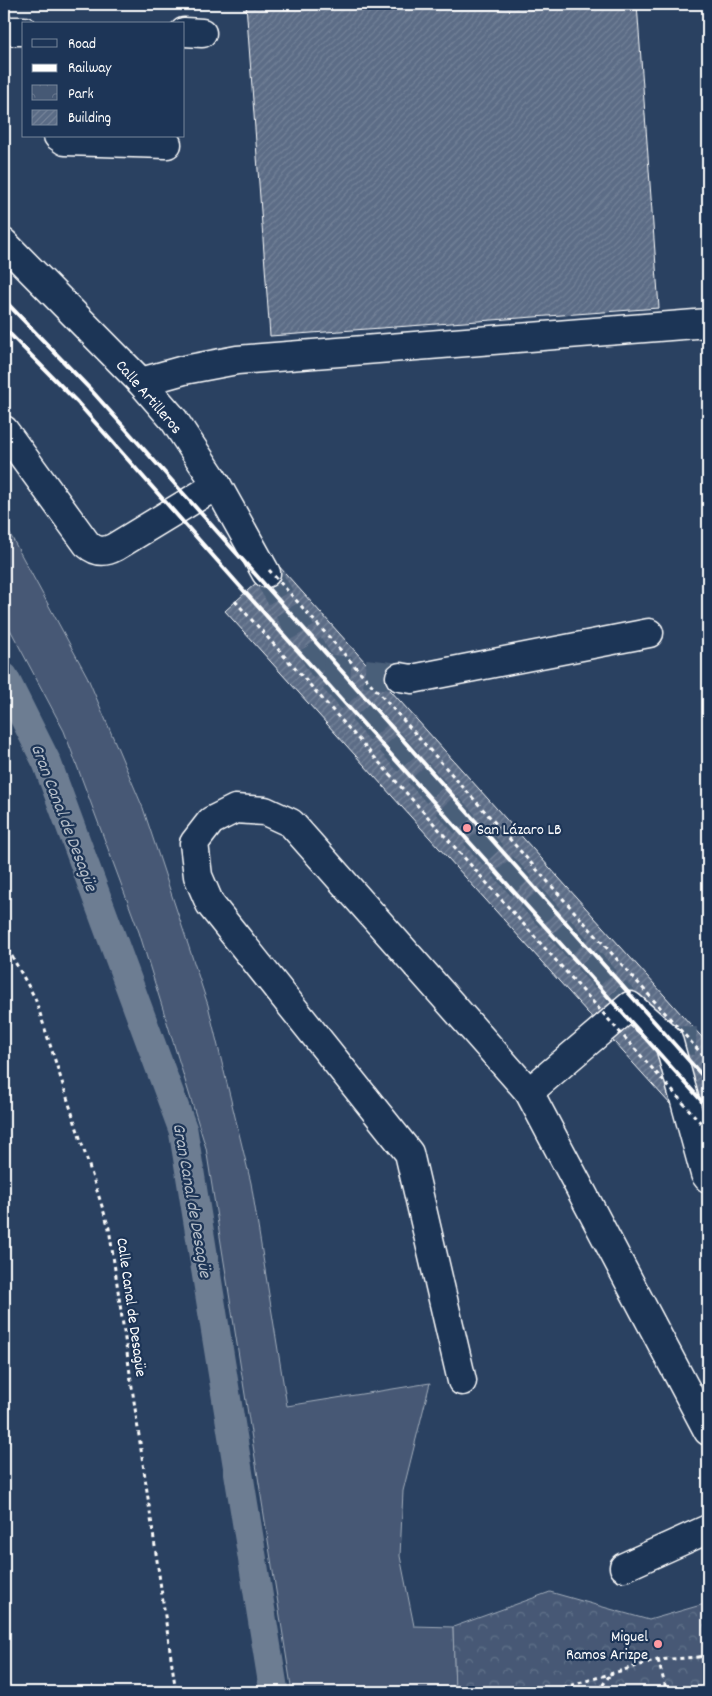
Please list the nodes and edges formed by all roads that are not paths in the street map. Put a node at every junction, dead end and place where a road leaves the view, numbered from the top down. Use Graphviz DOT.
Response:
graph roads {
  1 [pos="4,31"];
  2 [pos="22,31"];
  3 [pos="61,138"];
  4 [pos="168,144"];
  5 [pos="4,243"];
  6 [pos="708,323"];
  7 [pos="141,382"];
  8 [pos="4,430"];
  9 [pos="217,485"];
  10 [pos="267,572"];
  11 [pos="649,633"];
  12 [pos="400,677"];
  13 [pos="529,1092"];
  14 [pos="708,1178"];
  15 [pos="462,1381"];
  16 [pos="708,1431"];
  17 [pos="708,1529"];
  18 [pos="624,1567"];
  1 -- 2 [label="lane"];
  3 -- 4 [label="lane"];
  5 -- 7 [label="lane, Calle Artilleros"];
  6 -- 7 [label="lane"];
  7 -- 9 [label="lane, Calle Artilleros"];
  8 -- 9 [label="lane"];
  9 -- 10 [label="lane, Calle Artilleros"];
  11 -- 12 [label="lane"];
  13 -- 14 [label="lane"];
  13 -- 15 [label="lane"];
  13 -- 16 [label="lane"];
  17 -- 18 [label="lane"];
}
